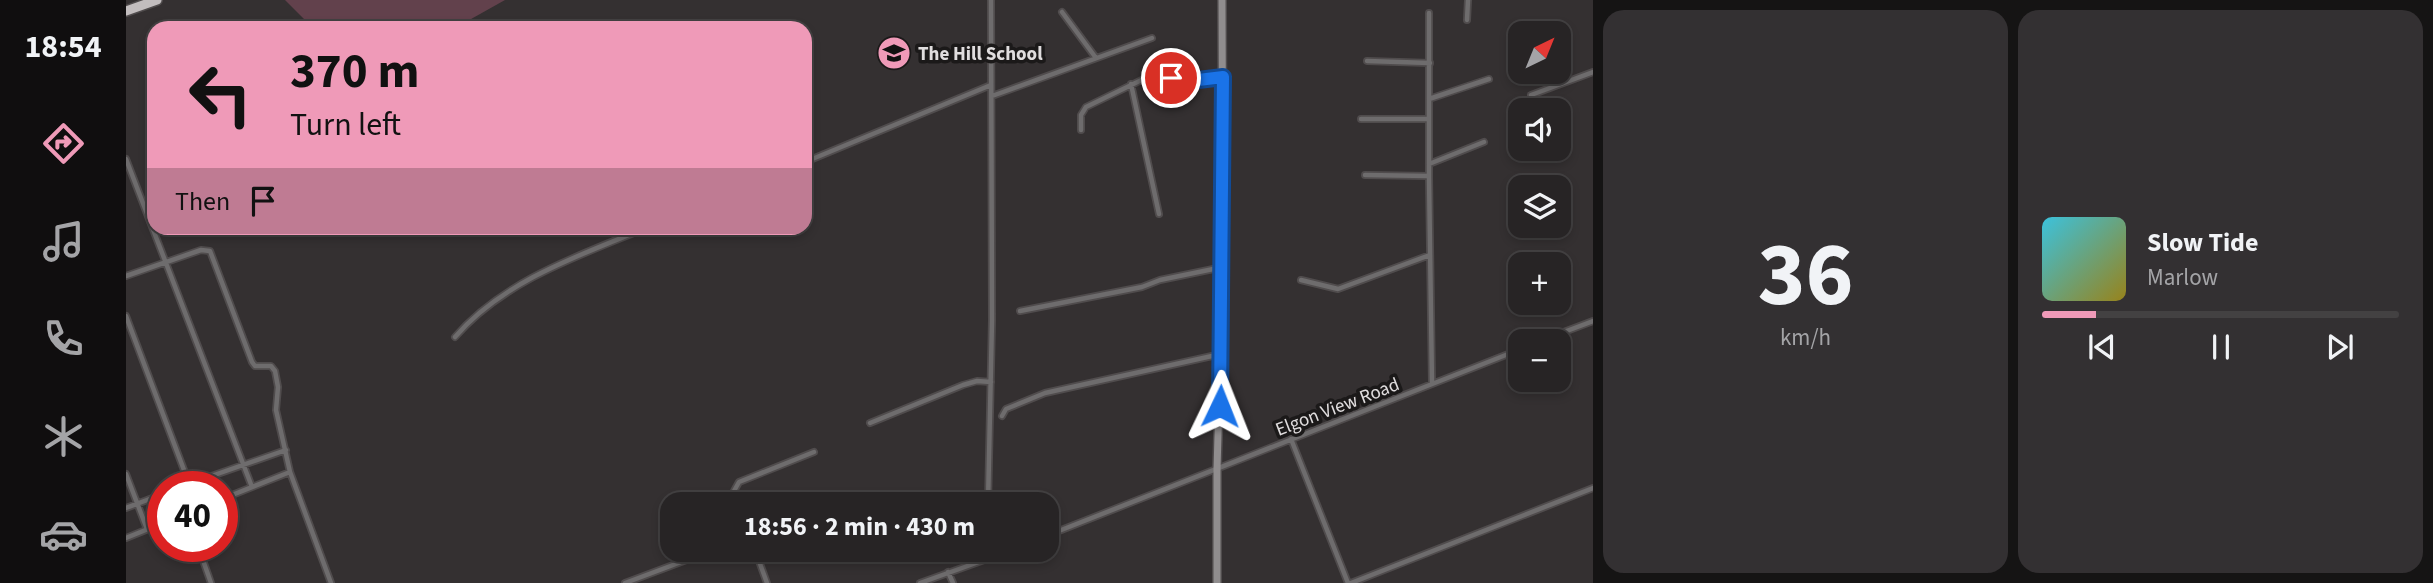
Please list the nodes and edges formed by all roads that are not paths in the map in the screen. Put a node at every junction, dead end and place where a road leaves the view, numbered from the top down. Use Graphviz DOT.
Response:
graph roads {
  1 [pos="157,0"];
  2 [pos="992,0"];
  3 [pos="1222,0"];
  4 [pos="1468,0"];
  5 [pos="126,12"];
  6 [pos="1062,12"];
  7 [pos="1429,13"];
  8 [pos="1467,20"];
  9 [pos="1152,38"];
  10 [pos="1096,58"];
  11 [pos="1367,61"];
  12 [pos="1430,63"];
  13 [pos="1593,72"];
  14 [pos="1223,77"];
  15 [pos="1489,79"];
  16 [pos="1131,84"];
  17 [pos="991,85"];
  18 [pos="1531,95"];
  19 [pos="992,96"];
  20 [pos="1429,99"];
  21 [pos="1361,119"];
  22 [pos="1429,119"];
  23 [pos="1081,130"];
  24 [pos="1484,142"];
  25 [pos="126,159"];
  26 [pos="812,159"];
  27 [pos="1429,164"];
  28 [pos="1364,175"];
  29 [pos="1429,176"];
  30 [pos="147,213"];
  31 [pos="1159,214"];
  32 [pos="156,235"];
  33 [pos="629,235"];
  34 [pos="1430,255"];
  35 [pos="166,261"];
  36 [pos="1223,267"];
  37 [pos="126,276"];
  38 [pos="1301,280"];
  39 [pos="1020,311"];
  40 [pos="126,316"];
  41 [pos="1593,321"];
  42 [pos="1571,329"];
  43 [pos="455,337"];
  44 [pos="1222,354"];
  45 [pos="1508,354"];
  46 [pos="991,382"];
  47 [pos="1432,384"];
  48 [pos="1002,416"];
  49 [pos="870,423"];
  50 [pos="1291,439"];
  51 [pos="286,450"];
  52 [pos="814,453"];
  53 [pos="244,464"];
  54 [pos="1217,469"];
  55 [pos="185,471"];
  56 [pos="226,471"];
  57 [pos="290,472"];
  58 [pos="126,474"];
  59 [pos="253,487"];
  60 [pos="1593,488"];
  61 [pos="734,492"];
  62 [pos="988,492"];
  63 [pos="238,493"];
  64 [pos="147,501"];
  65 [pos="137,505"];
  66 [pos="126,508"];
  67 [pos="147,529"];
  68 [pos="1059,531"];
  69 [pos="126,538"];
  70 [pos="204,562"];
  71 [pos="681,562"];
  72 [pos="759,562"];
  73 [pos="978,562"];
  74 [pos="948,572"];
  75 [pos="211,583"];
  76 [pos="331,583"];
  77 [pos="625,583"];
  78 [pos="767,583"];
  79 [pos="920,583"];
  80 [pos="953,583"];
  81 [pos="1217,583"];
  82 [pos="1349,583"];
  1 -- 5 [label="highway"];
  2 -- 17 [label="street"];
  3 -- 14 [label="street"];
  4 -- 8 [label="street"];
  6 -- 10 [label="street"];
  7 -- 12 [label="street"];
  9 -- 10 [label="street"];
  10 -- 19 [label="street"];
  11 -- 12 [label="street"];
  12 -- 20 [label="street"];
  13 -- 18 [label="street"];
  14 -- 16 [label="street"];
  14 -- 36 [label="street"];
  15 -- 20 [label="street"];
  16 -- 23 [label="street"];
  16 -- 31 [label="street"];
  17 -- 19 [label="street"];
  17 -- 26 [label="street"];
  19 -- 46 [label="street"];
  20 -- 22 [label="street"];
  21 -- 22 [label="street"];
  22 -- 27 [label="street"];
  24 -- 27 [label="street"];
  25 -- 30 [label="street"];
  27 -- 29 [label="street"];
  28 -- 29 [label="street"];
  29 -- 34 [label="street"];
  32 -- 35 [label="street"];
  33 -- 43 [label="street"];
  34 -- 38 [label="street"];
  34 -- 47 [label="street"];
  35 -- 37 [label="street"];
  35 -- 51 [label="street"];
  35 -- 53 [label="street"];
  36 -- 39 [label="street"];
  36 -- 44 [label="street"];
  40 -- 55 [label="street"];
  41 -- 42 [label="street"];
  44 -- 48 [label="street"];
  44 -- 54 [label="street"];
  45 -- 47 [label="street, Elgon View Road"];
  46 -- 49 [label="street"];
  46 -- 62 [label="street"];
  47 -- 50 [label="street, Elgon View Road"];
  50 -- 54 [label="street, Elgon View Road"];
  50 -- 82 [label="street"];
  51 -- 53 [label="street"];
  51 -- 57 [label="street"];
  52 -- 61 [label="street"];
  53 -- 56 [label="street"];
  53 -- 59 [label="street"];
  54 -- 68 [label="street, Elgon View Road"];
  54 -- 81 [label="street"];
  57 -- 59 [label="street"];
  57 -- 76 [label="street"];
  58 -- 65 [label="street"];
  59 -- 63 [label="street"];
  60 -- 82 [label="street"];
  64 -- 65 [label="street"];
  65 -- 66 [label="street"];
  65 -- 67 [label="street"];
  67 -- 69 [label="street"];
  70 -- 75 [label="street"];
  71 -- 77 [label="street"];
  72 -- 78 [label="street"];
  73 -- 74 [label="street"];
  74 -- 79 [label="street"];
  74 -- 80 [label="street"];
}
